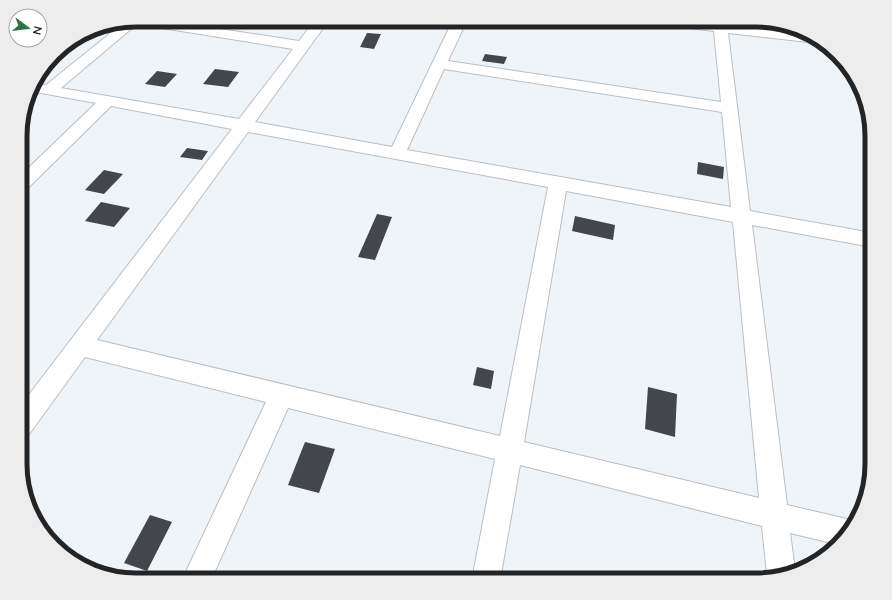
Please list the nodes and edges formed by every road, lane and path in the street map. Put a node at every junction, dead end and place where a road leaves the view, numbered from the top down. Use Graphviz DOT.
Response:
graph roads {
  1 [pos="204,27"];
  2 [pos="317,27"];
  3 [pos="457,27"];
  4 [pos="721,27"];
  5 [pos="739,27"];
  6 [pos="125,28"];
  7 [pos="804,38"];
  8 [pos="302,46"];
  9 [pos="439,64"];
  10 [pos="39,88"];
  11 [pos="49,90"];
  12 [pos="107,101"];
  13 [pos="730,108"];
  14 [pos="244,126"];
  15 [pos="397,154"];
  16 [pos="27,179"];
  17 [pos="558,184"];
  18 [pos="742,217"];
  19 [pos="865,239"];
  20 [pos="80,346"];
  21 [pos="282,395"];
  22 [pos="27,417"];
  23 [pos="510,451"];
  24 [pos="775,515"];
  25 [pos="841,532"];
  26 [pos="781,570"];
  27 [pos="199,573"];
  28 [pos="487,573"];
  1 -- 8 [label="street"];
  2 -- 8 [label="street"];
  3 -- 9 [label="street"];
  4 -- 13 [label="street"];
  5 -- 7 [label="street"];
  6 -- 11 [label="street"];
  8 -- 14 [label="street"];
  9 -- 13 [label="street"];
  9 -- 15 [label="street"];
  10 -- 11 [label="street"];
  11 -- 12 [label="street"];
  12 -- 14 [label="street"];
  12 -- 16 [label="street"];
  13 -- 18 [label="street"];
  14 -- 15 [label="street"];
  14 -- 20 [label="street"];
  15 -- 17 [label="street"];
  17 -- 18 [label="street"];
  17 -- 23 [label="street"];
  18 -- 19 [label="street"];
  18 -- 24 [label="street"];
  20 -- 21 [label="street"];
  20 -- 22 [label="street"];
  21 -- 23 [label="street"];
  21 -- 27 [label="street"];
  23 -- 24 [label="street"];
  23 -- 28 [label="street"];
  24 -- 25 [label="street"];
  24 -- 26 [label="street"];
}
